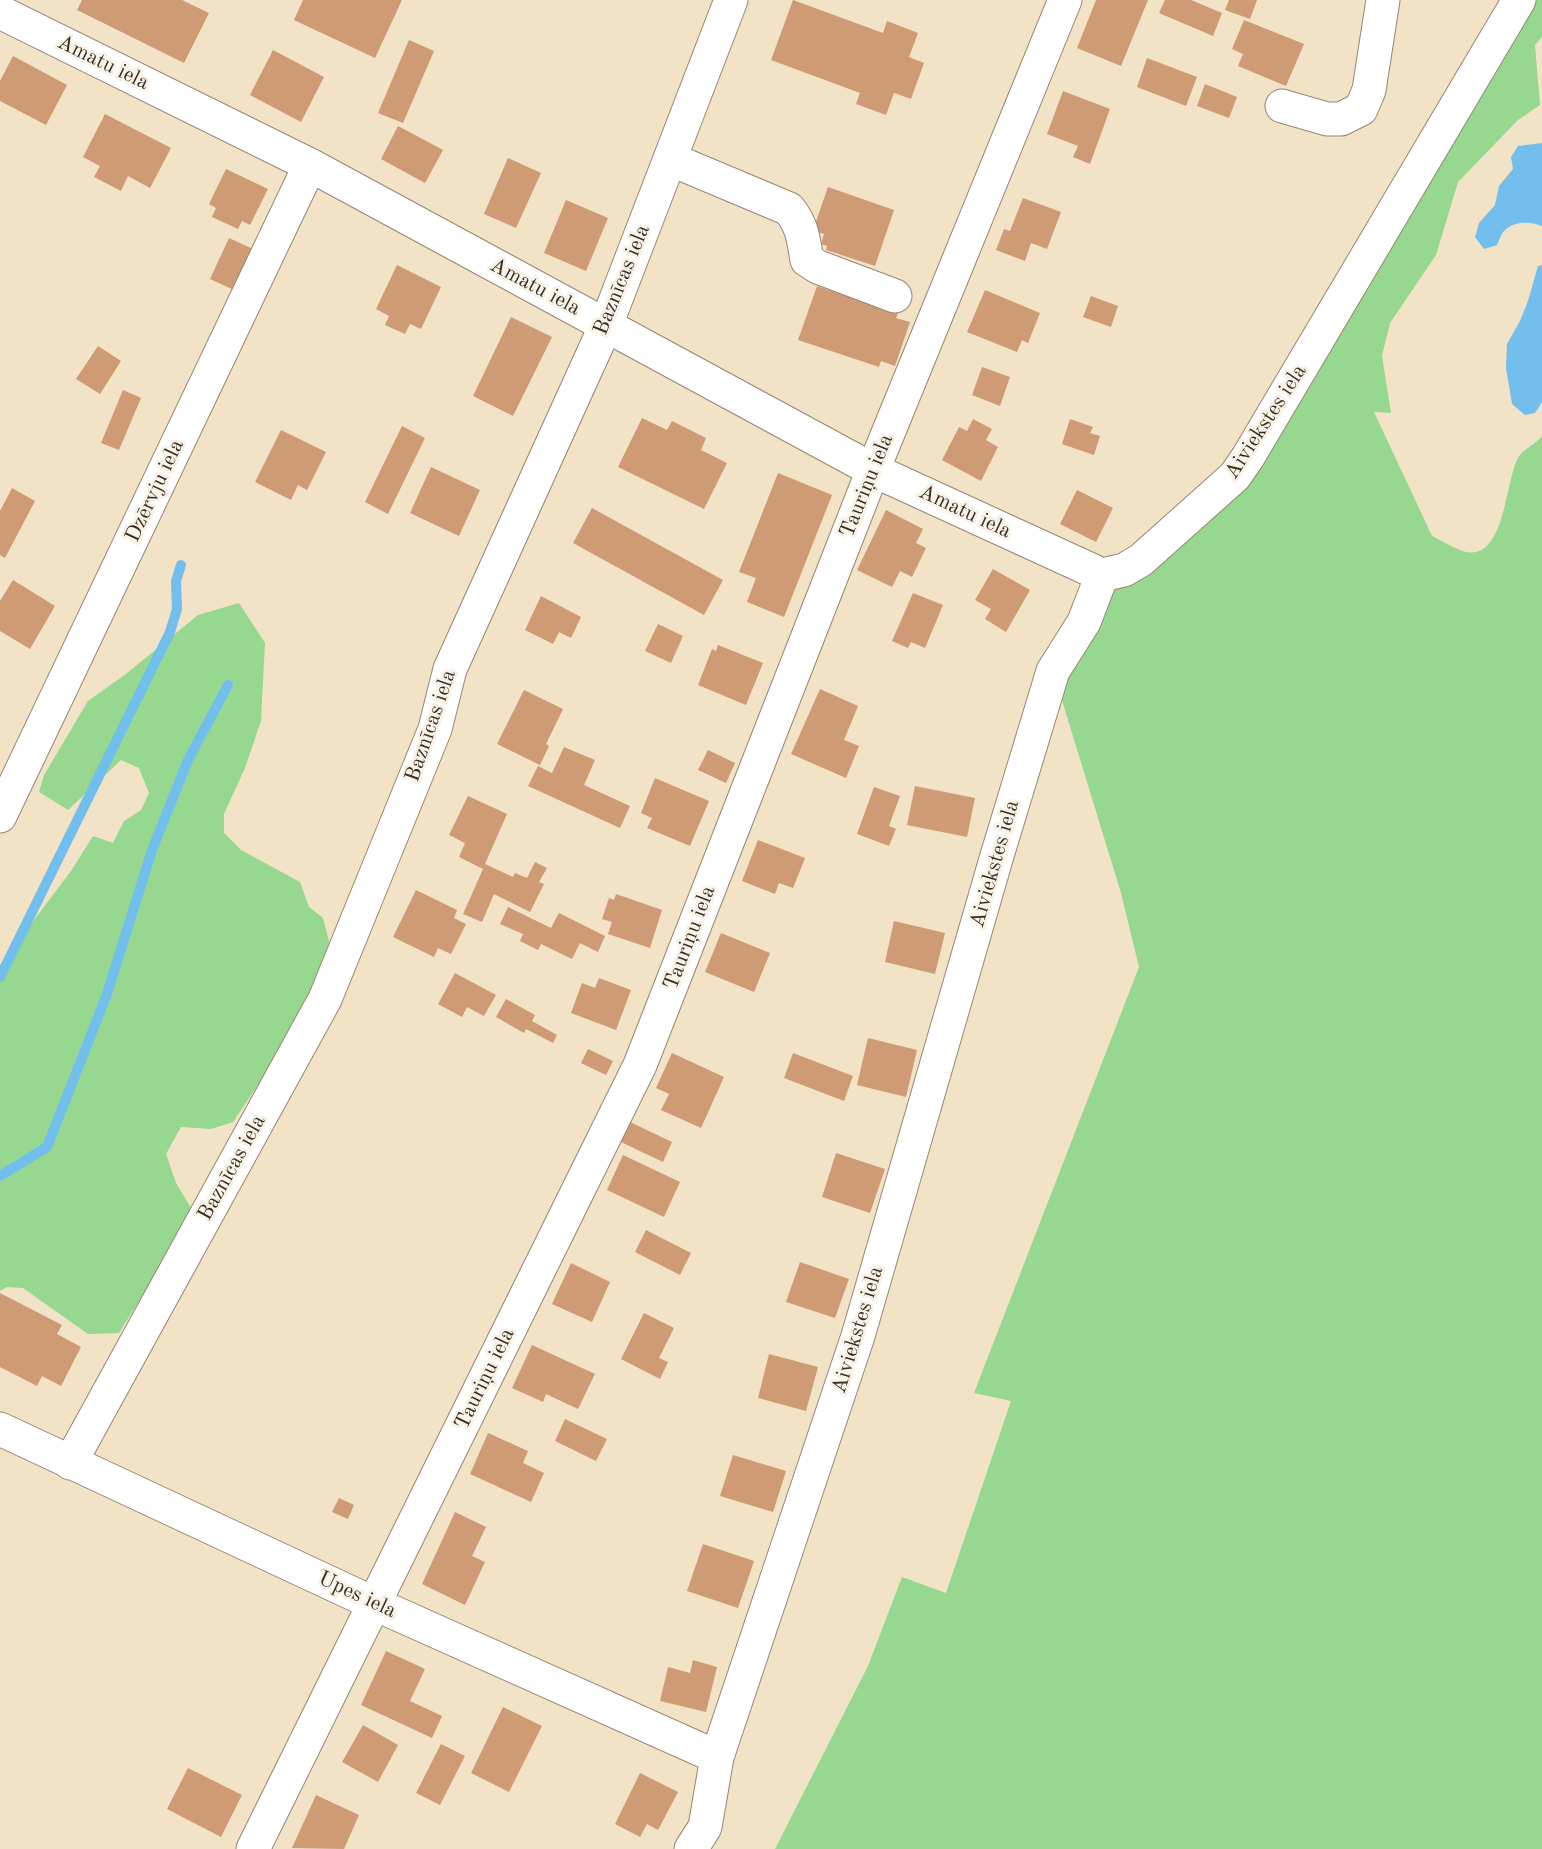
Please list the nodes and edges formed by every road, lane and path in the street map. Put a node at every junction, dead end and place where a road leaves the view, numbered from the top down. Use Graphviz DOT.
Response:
graph roads {
  1 [pos="731,0"];
  2 [pos="1065,0"];
  3 [pos="1383,0"];
  4 [pos="1519,0"];
  5 [pos="0,12"];
  6 [pos="1282,106"];
  7 [pos="670,159"];
  8 [pos="310,165"];
  9 [pos="895,296"];
  10 [pos="606,325"];
  11 [pos="873,470"];
  12 [pos="1102,575"];
  13 [pos="0,816"];
  14 [pos="0,1429"];
  15 [pos="70,1463"];
  16 [pos="375,1604"];
  17 [pos="717,1757"];
  18 [pos="253,1849"];
  19 [pos="691,1849"];
  1 -- 7 [label="street, Baznīcas iela"];
  2 -- 11 [label="street, Tauriņu iela"];
  3 -- 6 [label="street"];
  4 -- 12 [label="street, Aiviekstes iela"];
  5 -- 8 [label="street, Amatu iela"];
  7 -- 9 [label="street"];
  7 -- 10 [label="street, Baznīcas iela"];
  8 -- 10 [label="street, Amatu iela"];
  8 -- 13 [label="street, Dzērvju iela"];
  10 -- 11 [label="street, Amatu iela"];
  10 -- 15 [label="street, Baznīcas iela"];
  11 -- 12 [label="street, Amatu iela"];
  11 -- 16 [label="street, Tauriņu iela"];
  12 -- 17 [label="street, Aiviekstes iela"];
  14 -- 15 [label="street, Upes iela"];
  15 -- 16 [label="street, Upes iela"];
  16 -- 17 [label="street, Upes iela"];
  16 -- 18 [label="street, Tauriņu iela"];
  17 -- 19 [label="street, Aiviekstes iela"];
}
